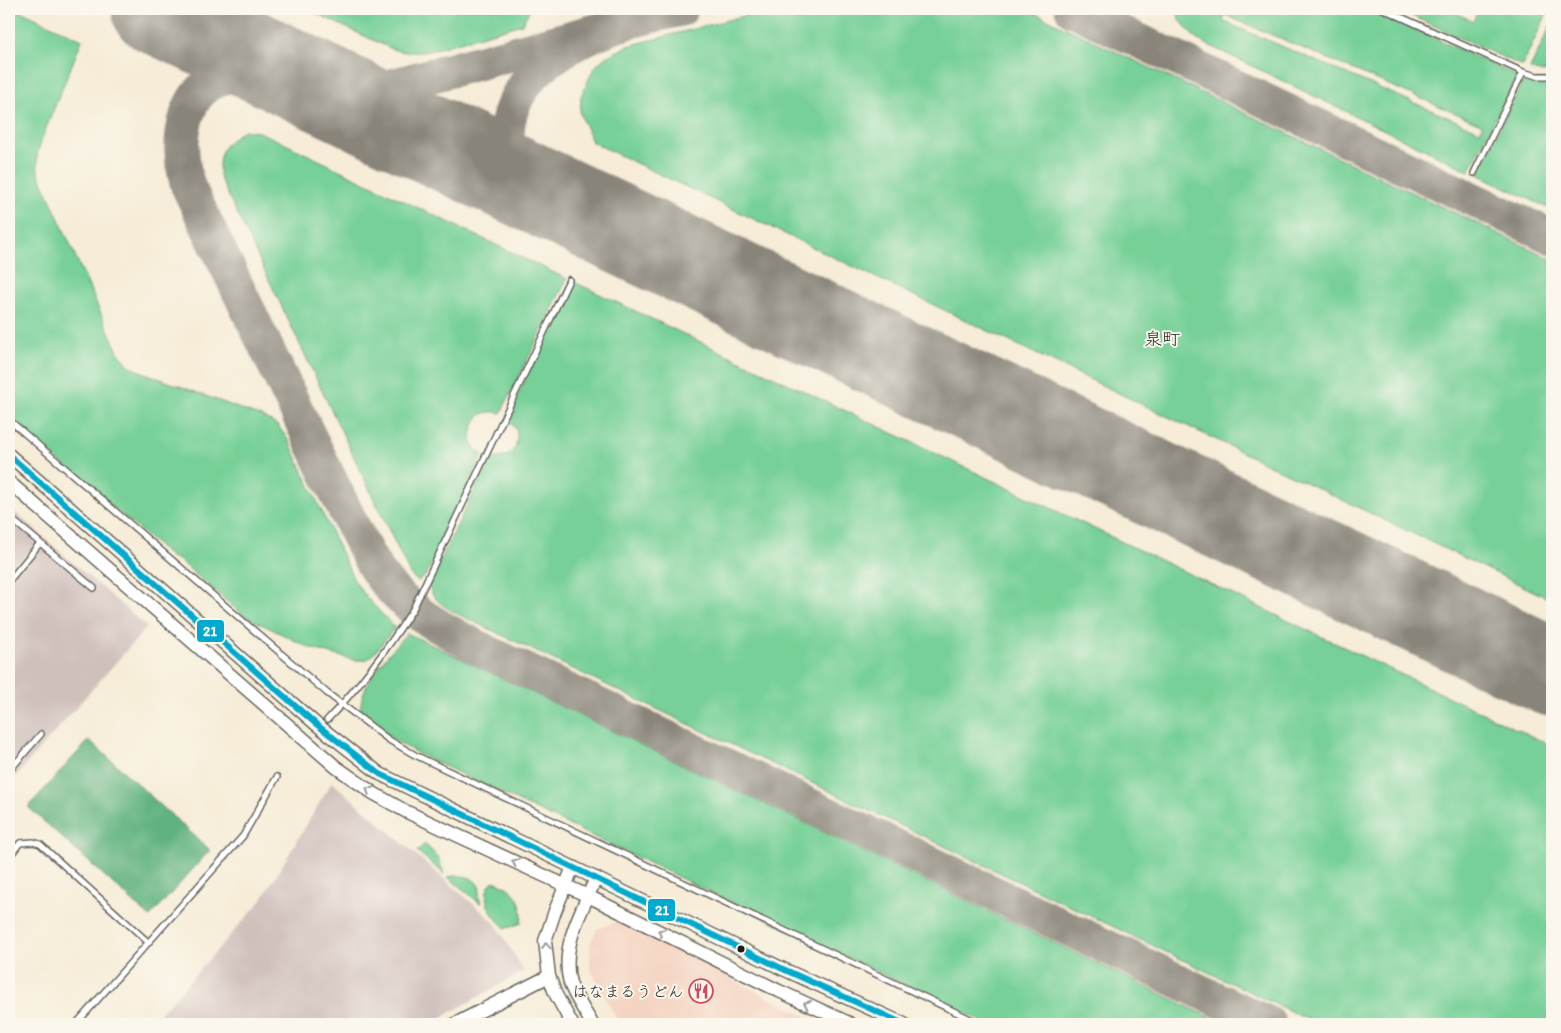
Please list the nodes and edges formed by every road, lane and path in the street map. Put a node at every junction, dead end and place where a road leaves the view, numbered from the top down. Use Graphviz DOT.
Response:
graph roads {
  1 [pos="1383,9"];
  2 [pos="1524,72"];
  3 [pos="1552,76"];
  4 [pos="1474,172"];
  5 [pos="569,280"];
  6 [pos="9,420"];
  7 [pos="9,455"];
  8 [pos="9,482"];
  9 [pos="9,517"];
  10 [pos="40,543"];
  11 [pos="9,581"];
  12 [pos="94,588"];
  13 [pos="342,704"];
  14 [pos="327,720"];
  15 [pos="41,734"];
  16 [pos="9,771"];
  17 [pos="277,776"];
  18 [pos="9,857"];
  19 [pos="573,867"];
  20 [pos="596,878"];
  21 [pos="566,885"];
  22 [pos="588,896"];
  23 [pos="148,942"];
  24 [pos="548,976"];
  25 [pos="76,1024"];
  26 [pos="455,1024"];
  27 [pos="572,1024"];
  28 [pos="592,1024"];
  29 [pos="851,1024"];
  30 [pos="904,1024"];
  31 [pos="981,1024"];
  1 -- 2 [label="lane"];
  2 -- 3 [label="lane"];
  2 -- 4 [label="lane"];
  5 -- 13 [label="lane"];
  6 -- 13 [label="lane"];
  7 -- 19 [label="street"];
  21 -- 8 [label="street, one-way"];
  9 -- 10 [label="lane"];
  10 -- 11 [label="lane"];
  10 -- 12 [label="lane"];
  13 -- 14 [label="lane"];
  13 -- 31 [label="lane"];
  15 -- 16 [label="lane"];
  17 -- 23 [label="lane"];
  18 -- 23 [label="lane"];
  19 -- 20 [label="street"];
  19 -- 21 [label="street"];
  20 -- 22 [label="street"];
  20 -- 30 [label="street"];
  21 -- 22 [label="street"];
  24 -- 21 [label="street, one-way"];
  22 -- 28 [label="street"];
  29 -- 22 [label="street, one-way"];
  23 -- 25 [label="lane"];
  24 -- 26 [label="street"];
  24 -- 27 [label="street"];
}
